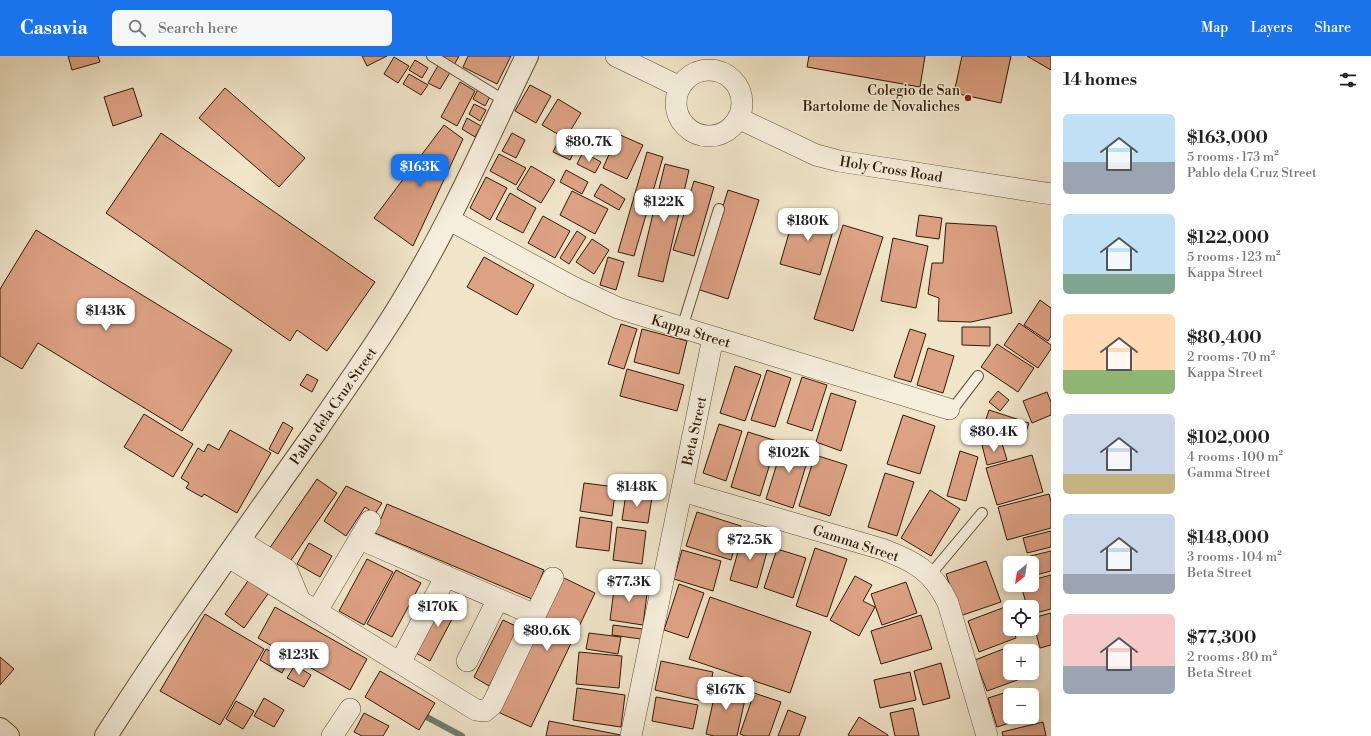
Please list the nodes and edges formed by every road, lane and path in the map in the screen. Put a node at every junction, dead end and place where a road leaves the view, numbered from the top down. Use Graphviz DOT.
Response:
graph roads {
  1 [pos="432,56"];
  2 [pos="527,56"];
  3 [pos="616,56"];
  4 [pos="680,88"];
  5 [pos="505,101"];
  6 [pos="738,118"];
  7 [pos="1051,194"];
  8 [pos="719,209"];
  9 [pos="448,219"];
  10 [pos="682,328"];
  11 [pos="713,338"];
  12 [pos="978,376"];
  13 [pos="949,409"];
  14 [pos="682,491"];
  15 [pos="982,513"];
  16 [pos="370,521"];
  17 [pos="360,539"];
  18 [pos="233,548"];
  19 [pos="930,575"];
  20 [pos="446,576"];
  21 [pos="553,578"];
  22 [pos="498,599"];
  23 [pos="308,606"];
  24 [pos="535,615"];
  25 [pos="467,660"];
  26 [pos="400,662"];
  27 [pos="350,709"];
  28 [pos="0,729"];
  29 [pos="8,736"];
  30 [pos="106,736"];
  31 [pos="332,736"];
  32 [pos="634,736"];
  33 [pos="987,736"];
  1 -- 5 [label="lane"];
  2 -- 5 [label="street, Pablo dela Cruz Street"];
  3 -- 4 [label="street"];
  4 -- 6 [label="street"];
  4 -- 6 [label="street"];
  5 -- 9 [label="street, Pablo dela Cruz Street"];
  6 -- 7 [label="street, Holy Cross Road"];
  8 -- 10 [label="lane"];
  9 -- 10 [label="street, Kappa Street"];
  9 -- 18 [label="street, Pablo dela Cruz Street"];
  10 -- 11 [label="street, Kappa Street"];
  11 -- 13 [label="street, Kappa Street"];
  11 -- 14 [label="street, Beta Street"];
  12 -- 13 [label="lane"];
  14 -- 19 [label="street, Gamma Street"];
  14 -- 32 [label="street, Beta Street"];
  15 -- 19 [label="lane"];
  16 -- 17 [label="street"];
  17 -- 20 [label="street"];
  17 -- 23 [label="street"];
  18 -- 23 [label="street"];
  18 -- 30 [label="street, Pablo dela Cruz Street"];
  19 -- 33 [label="street, Gamma Street"];
  20 -- 22 [label="street"];
  20 -- 26 [label="street"];
  21 -- 24 [label="street"];
  22 -- 24 [label="street"];
  22 -- 25 [label="street"];
  23 -- 26 [label="street"];
  24 -- 26 [label="street"];
  27 -- 31 [label="street"];
  28 -- 29 [label="street"];
}
